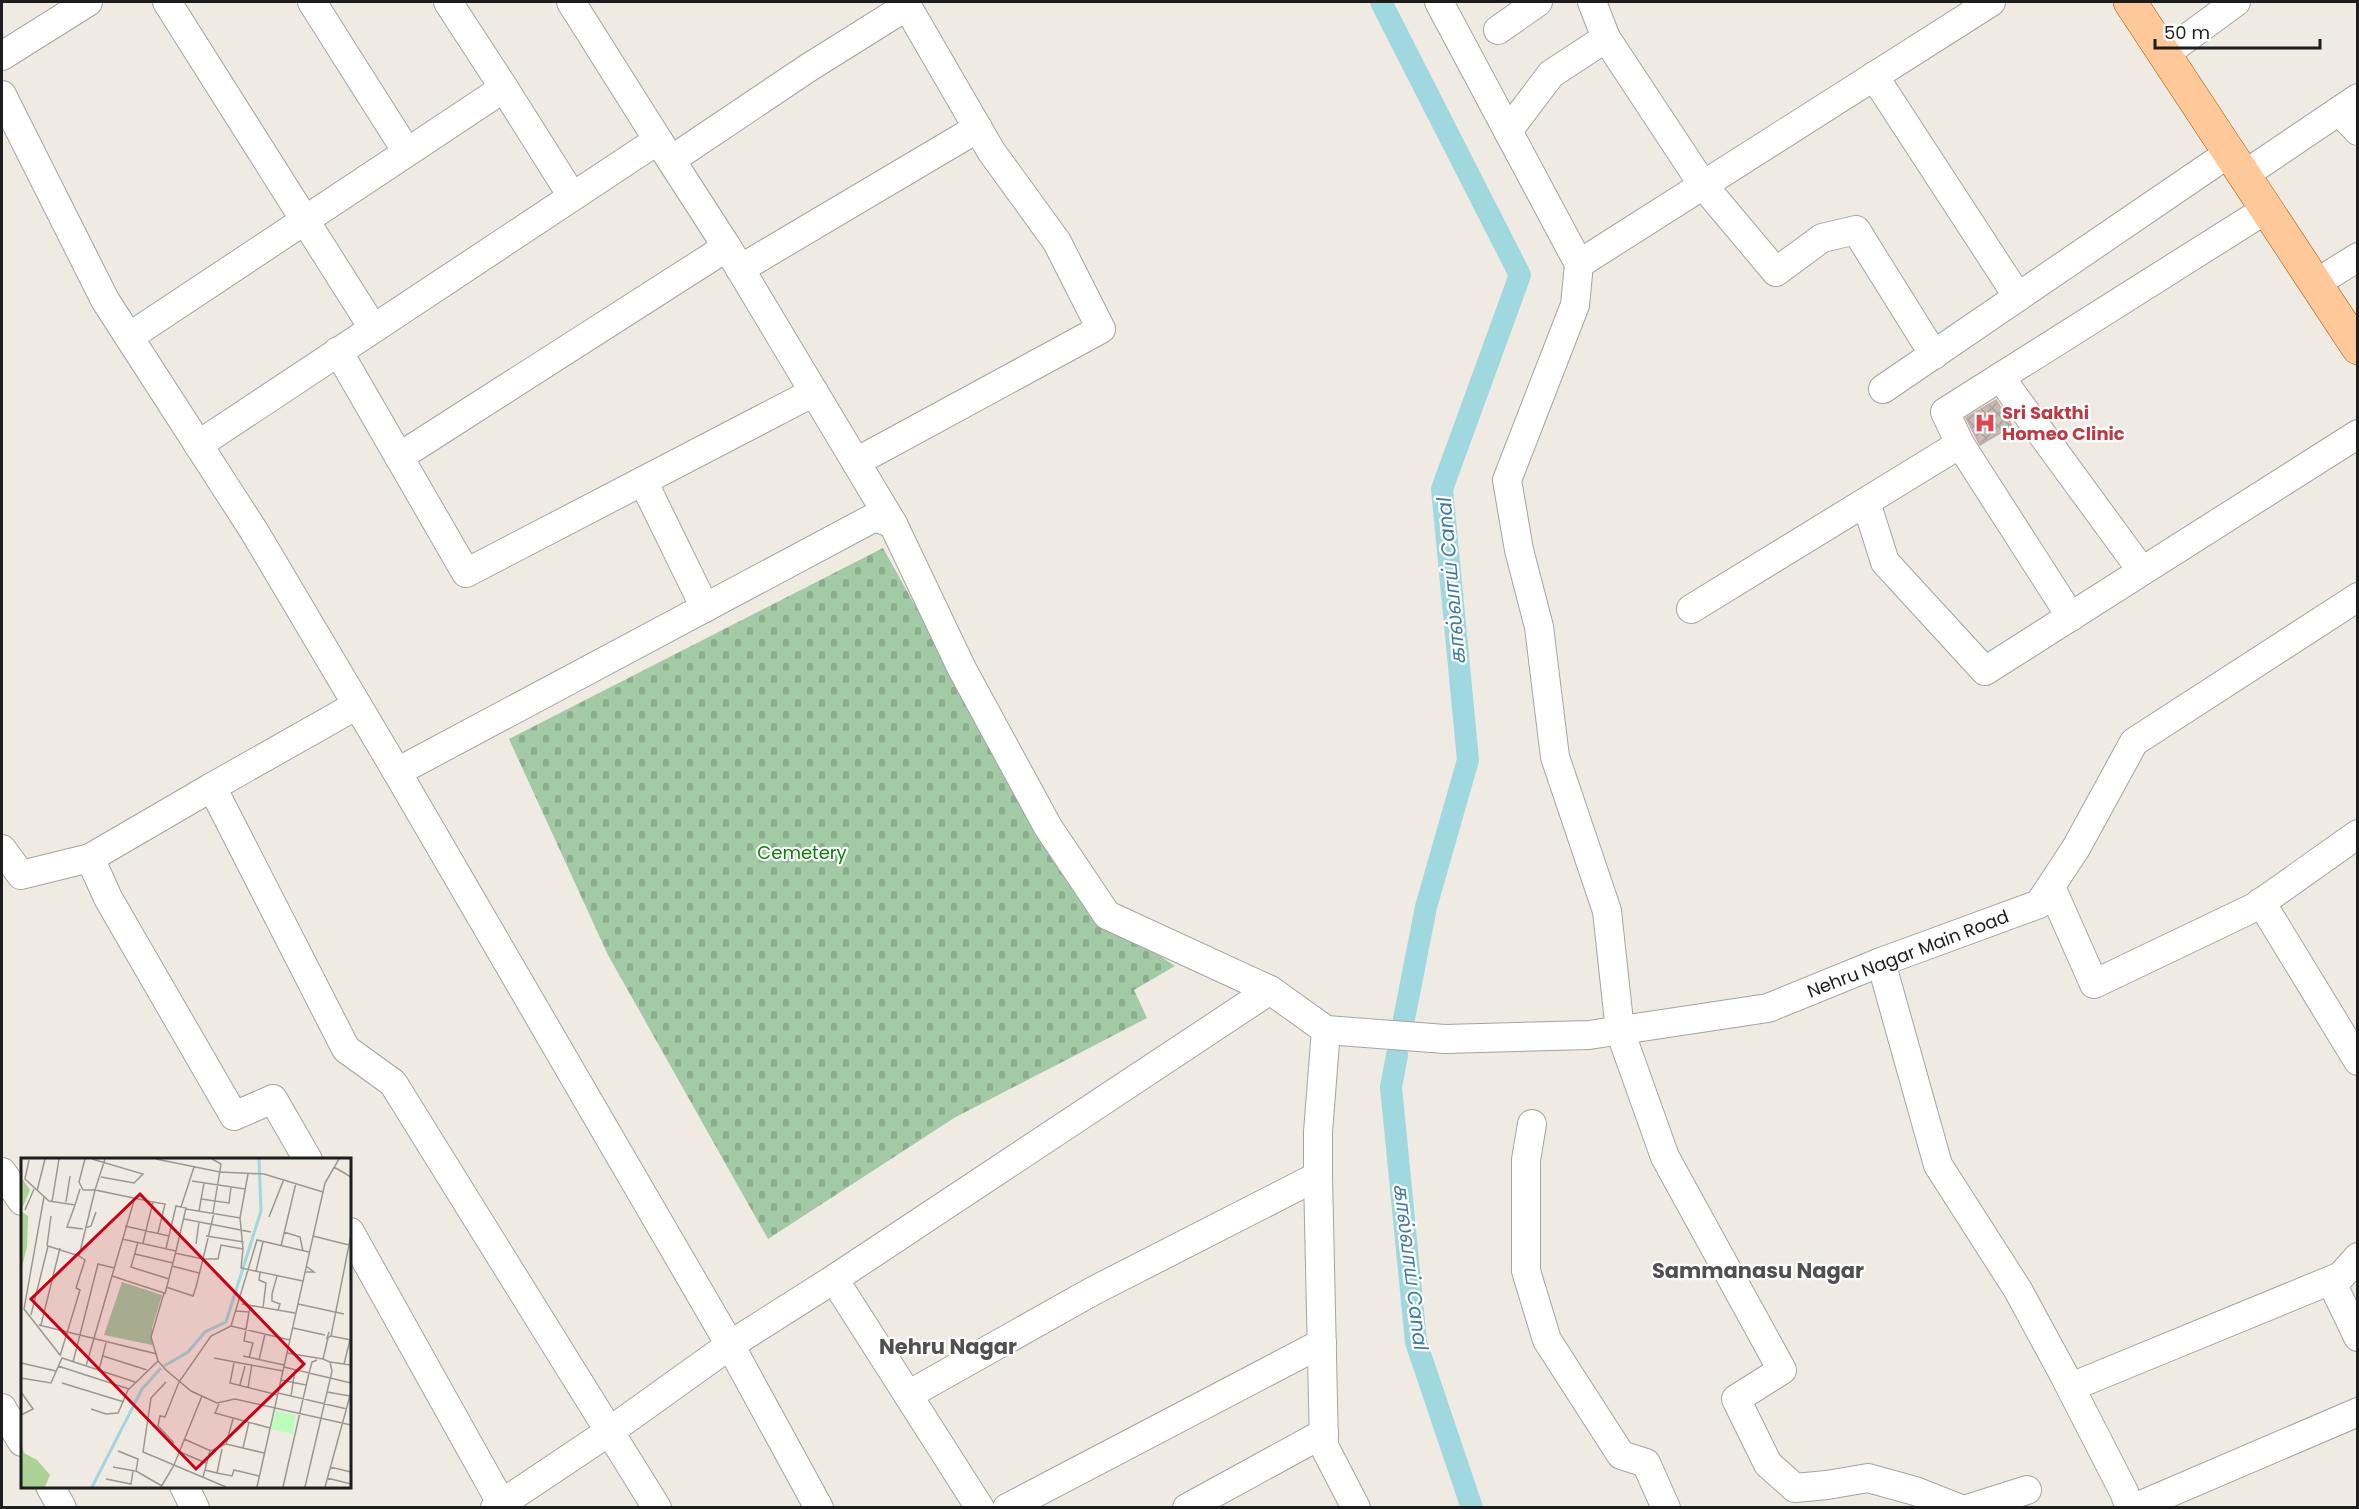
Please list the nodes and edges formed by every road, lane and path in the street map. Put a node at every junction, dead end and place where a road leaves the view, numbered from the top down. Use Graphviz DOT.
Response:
graph roads {
  1 [pos="87,2"];
  2 [pos="167,2"];
  3 [pos="312,2"];
  4 [pos="448,2"];
  5 [pos="571,2"];
  6 [pos="1439,2"];
  7 [pos="1538,2"];
  8 [pos="1592,2"];
  9 [pos="1991,2"];
  10 [pos="2130,2"];
  11 [pos="2236,2"];
  12 [pos="906,3"];
  13 [pos="1498,30"];
  14 [pos="1606,38"];
  15 [pos="2165,54"];
  16 [pos="2,56"];
  17 [pos="1874,76"];
  18 [pos="504,88"];
  19 [pos="2,94"];
  20 [pos="2351,113"];
  21 [pos="978,128"];
  22 [pos="1508,131"];
  23 [pos="664,150"];
  24 [pos="407,152"];
  25 [pos="2236,164"];
  26 [pos="1703,185"];
  27 [pos="572,196"];
  28 [pos="2265,210"];
  29 [pos="305,219"];
  30 [pos="2358,257"];
  31 [pos="734,258"];
  32 [pos="1579,264"];
  33 [pos="2315,284"];
  34 [pos="2018,297"];
  35 [pos="373,328"];
  36 [pos="129,337"];
  37 [pos="2358,348"];
  38 [pos="338,351"];
  39 [pos="1934,355"];
  40 [pos="2000,377"];
  41 [pos="1883,389"];
  42 [pos="813,392"];
  43 [pos="2358,434"];
  44 [pos="1960,444"];
  45 [pos="198,445"];
  46 [pos="399,457"];
  47 [pos="856,462"];
  48 [pos="643,481"];
  49 [pos="1866,502"];
  50 [pos="893,524"];
  51 [pos="2142,571"];
  52 [pos="2358,597"];
  53 [pos="705,608"];
  54 [pos="1691,609"];
  55 [pos="2071,617"];
  56 [pos="357,705"];
  57 [pos="397,772"];
  58 [pos="212,787"];
  59 [pos="2358,834"];
  60 [pos="2,849"];
  61 [pos="90,858"];
  62 [pos="11,878"];
  63 [pos="2051,887"];
  64 [pos="2261,902"];
  65 [pos="1881,962"];
  66 [pos="1270,990"];
  67 [pos="1326,1030"];
  68 [pos="1620,1030"];
  69 [pos="2358,1061"];
  70 [pos="1532,1125"];
  71 [pos="307,1158"];
  72 [pos="2,1172"];
  73 [pos="1317,1176"];
  74 [pos="21,1200"];
  75 [pos="351,1234"];
  76 [pos="2349,1267"];
  77 [pos="834,1279"];
  78 [pos="2358,1337"];
  79 [pos="1322,1343"];
  80 [pos="730,1345"];
  81 [pos="2071,1387"];
  82 [pos="908,1395"];
  83 [pos="2,1408"];
  84 [pos="2358,1412"];
  85 [pos="610,1431"];
  86 [pos="1324,1433"];
  87 [pos="21,1440"];
  88 [pos="51,1488"];
  89 [pos="185,1488"];
  90 [pos="2027,1490"];
  91 [pos="500,1506"];
  92 [pos="62,1508"];
  93 [pos="195,1508"];
  94 [pos="657,1508"];
  95 [pos="819,1508"];
  96 [pos="980,1508"];
  97 [pos="1007,1508"];
  98 [pos="1186,1508"];
  99 [pos="1356,1508"];
  100 [pos="1666,1508"];
  101 [pos="1958,1508"];
  102 [pos="1970,1508"];
  103 [pos="2132,1508"];
  1 -- 16 [label="street"];
  2 -- 29 [label="street"];
  3 -- 24 [label="street"];
  4 -- 18 [label="street"];
  5 -- 23 [label="street"];
  6 -- 22 [label="street"];
  7 -- 13 [label="street"];
  8 -- 14 [label="street"];
  9 -- 17 [label="street"];
  10 -- 15 [label="main road"];
  11 -- 15 [label="street"];
  12 -- 21 [label="street"];
  12 -- 23 [label="street"];
  14 -- 22 [label="street"];
  14 -- 26 [label="street"];
  15 -- 25 [label="main road"];
  17 -- 26 [label="street"];
  17 -- 34 [label="street"];
  18 -- 24 [label="street"];
  18 -- 27 [label="street"];
  19 -- 36 [label="street"];
  20 -- 25 [label="street"];
  21 -- 31 [label="street"];
  21 -- 47 [label="street"];
  22 -- 32 [label="street"];
  23 -- 27 [label="street"];
  23 -- 31 [label="street"];
  24 -- 29 [label="street"];
  25 -- 28 [label="main road"];
  25 -- 34 [label="street"];
  26 -- 32 [label="street"];
  26 -- 39 [label="street"];
  27 -- 35 [label="street"];
  28 -- 33 [label="main road"];
  28 -- 40 [label="street"];
  29 -- 35 [label="street"];
  29 -- 36 [label="street"];
  30 -- 33 [label="street"];
  31 -- 42 [label="street"];
  31 -- 46 [label="street"];
  32 -- 68 [label="street"];
  33 -- 37 [label="main road"];
  34 -- 39 [label="street"];
  35 -- 38 [label="street"];
  36 -- 45 [label="street"];
  38 -- 45 [label="street"];
  38 -- 46 [label="street"];
  39 -- 41 [label="street"];
  40 -- 44 [label="street"];
  40 -- 51 [label="street"];
  42 -- 47 [label="street"];
  42 -- 48 [label="street"];
  43 -- 51 [label="street"];
  44 -- 49 [label="street"];
  44 -- 55 [label="street"];
  45 -- 56 [label="street"];
  46 -- 48 [label="street"];
  47 -- 50 [label="street"];
  48 -- 53 [label="street"];
  49 -- 54 [label="street"];
  49 -- 55 [label="street"];
  50 -- 53 [label="street"];
  50 -- 66 [label="street"];
  51 -- 55 [label="street"];
  52 -- 63 [label="street, Nehru Nagar Main Road"];
  53 -- 57 [label="street"];
  56 -- 57 [label="street"];
  56 -- 58 [label="street"];
  57 -- 80 [label="street"];
  58 -- 61 [label="street"];
  58 -- 85 [label="street"];
  59 -- 64 [label="street"];
  60 -- 62 [label="street"];
  61 -- 62 [label="street"];
  61 -- 71 [label="street"];
  63 -- 64 [label="street"];
  63 -- 65 [label="street, Nehru Nagar Main Road"];
  64 -- 69 [label="street"];
  65 -- 68 [label="street, Nehru Nagar Main Road"];
  65 -- 81 [label="street"];
  66 -- 67 [label="street"];
  66 -- 77 [label="street"];
  67 -- 68 [label="street, Nehru Nagar Main Road"];
  67 -- 73 [label="street"];
  68 -- 101 [label="street"];
  70 -- 100 [label="street"];
  72 -- 74 [label="street"];
  73 -- 79 [label="street"];
  73 -- 82 [label="street"];
  75 -- 91 [label="street"];
  76 -- 78 [label="street"];
  76 -- 81 [label="street"];
  77 -- 80 [label="street"];
  77 -- 82 [label="street"];
  79 -- 86 [label="street"];
  79 -- 97 [label="street"];
  80 -- 85 [label="street"];
  80 -- 95 [label="street"];
  81 -- 103 [label="street"];
  82 -- 96 [label="street"];
  83 -- 87 [label="street"];
  84 -- 103 [label="street"];
  85 -- 91 [label="street"];
  85 -- 94 [label="street"];
  86 -- 98 [label="street"];
  86 -- 99 [label="street"];
  88 -- 92 [label="street"];
  89 -- 93 [label="street"];
  90 -- 102 [label="street"];
}
